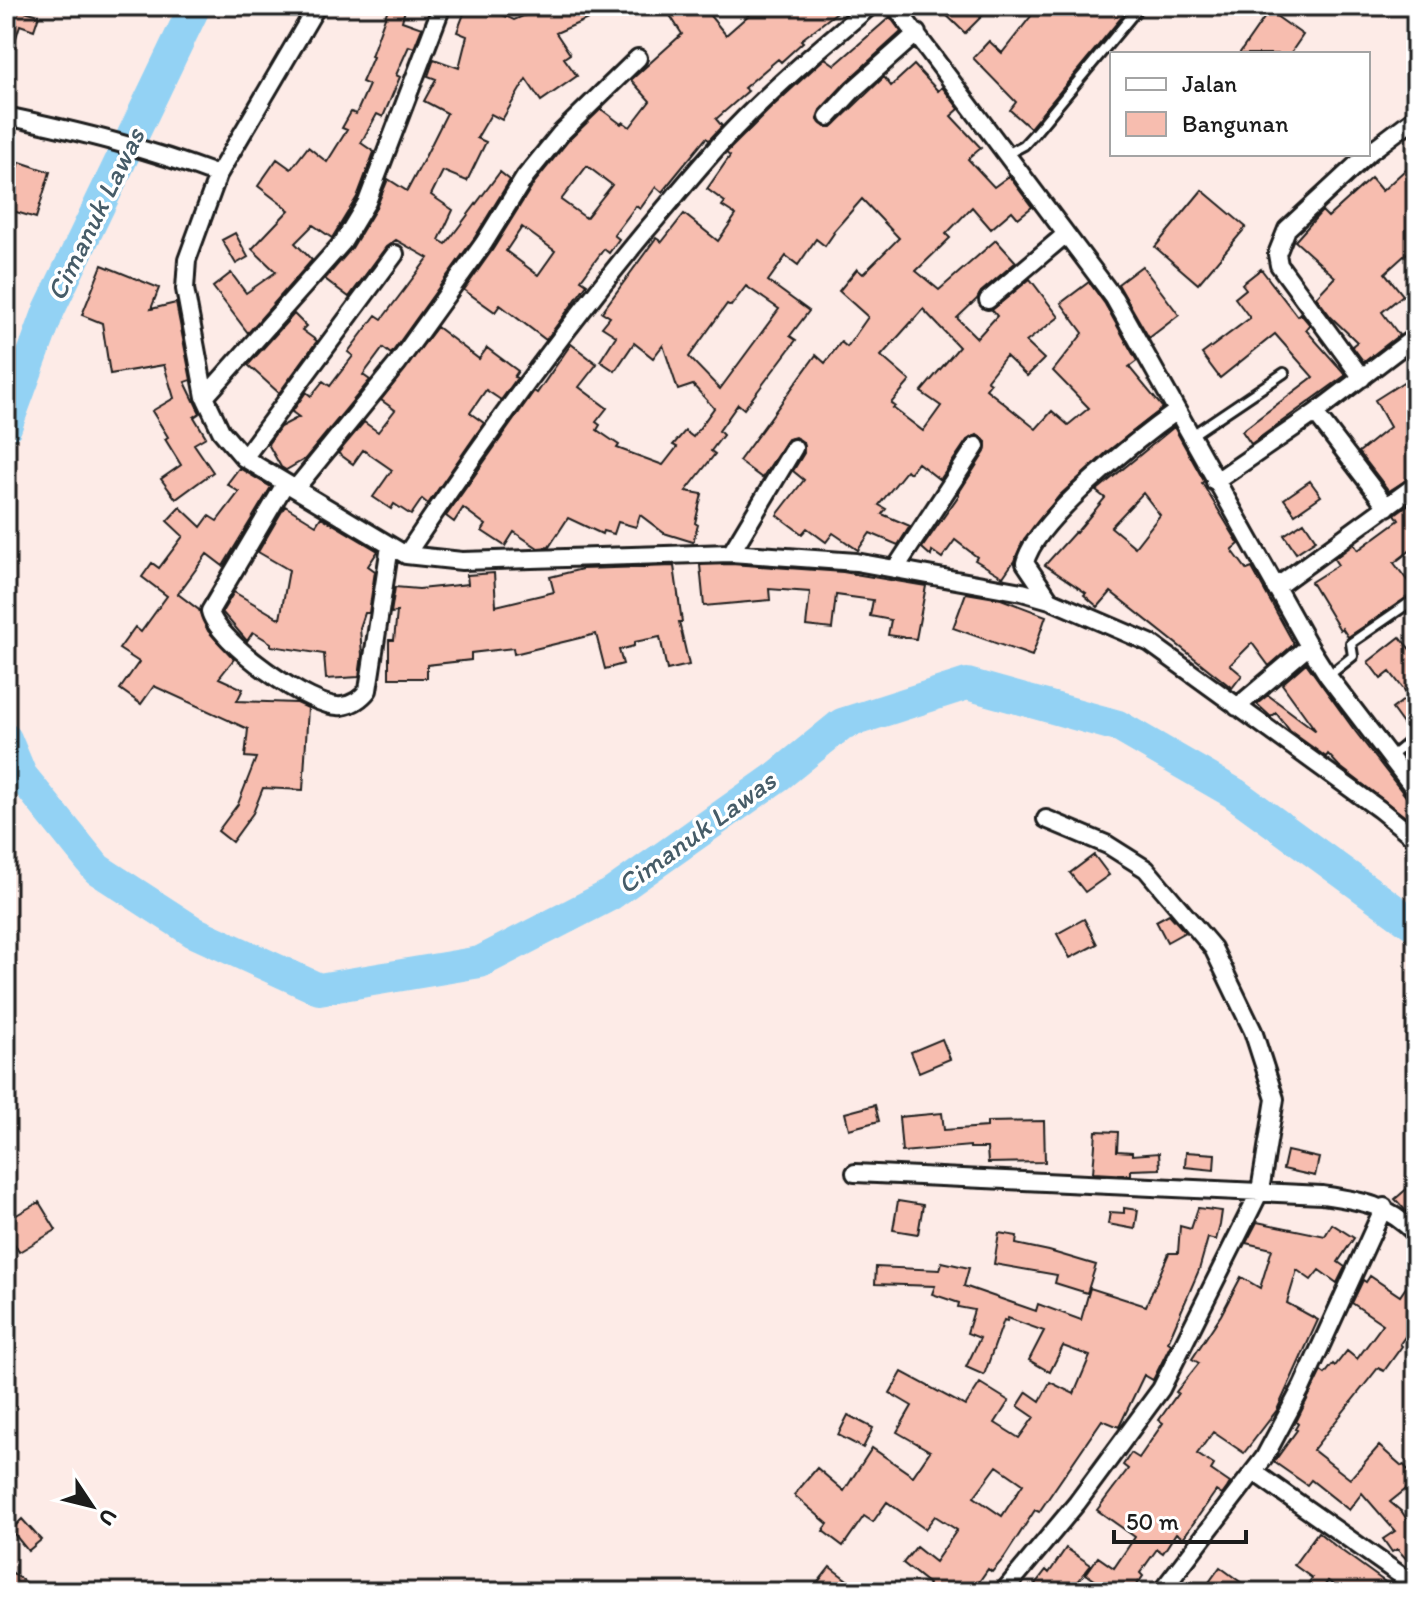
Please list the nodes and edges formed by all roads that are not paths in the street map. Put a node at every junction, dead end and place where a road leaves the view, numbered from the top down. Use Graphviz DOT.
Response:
graph roads {
  1 [pos="317,6"];
  2 [pos="442,6"];
  3 [pos="870,6"];
  4 [pos="895,6"];
  5 [pos="1140,6"];
  6 [pos="917,33"];
  7 [pos="638,58"];
  8 [pos="6,116"];
  9 [pos="828,117"];
  10 [pos="1416,117"];
  11 [pos="1370,152"];
  12 [pos="1007,154"];
  13 [pos="1366,156"];
  14 [pos="218,175"];
  15 [pos="1066,234"];
  16 [pos="395,254"];
  17 [pos="988,300"];
  18 [pos="1416,336"];
  19 [pos="1284,373"];
  20 [pos="1362,378"];
  21 [pos="205,397"];
  22 [pos="1177,411"];
  23 [pos="1315,413"];
  24 [pos="1189,437"];
  25 [pos="976,446"];
  26 [pos="794,448"];
  27 [pos="244,458"];
  28 [pos="1215,482"];
  29 [pos="1416,485"];
  30 [pos="291,486"];
  31 [pos="1387,507"];
  32 [pos="390,546"];
  33 [pos="731,553"];
  34 [pos="406,555"];
  35 [pos="895,569"];
  36 [pos="1275,588"];
  37 [pos="1050,600"];
  38 [pos="1409,603"];
  39 [pos="1309,646"];
  40 [pos="1334,671"];
  41 [pos="1237,707"];
  42 [pos="1416,736"];
  43 [pos="1389,758"];
  44 [pos="1416,791"];
  45 [pos="1046,819"];
  46 [pos="1416,839"];
  47 [pos="855,1173"];
  48 [pos="1260,1191"];
  49 [pos="1384,1207"];
  50 [pos="1416,1234"];
  51 [pos="1254,1472"];
  52 [pos="1416,1586"];
  53 [pos="1003,1592"];
  54 [pos="1161,1592"];
  1 -- 14 [label="street"];
  2 -- 21 [label="street"];
  3 -- 34 [label="street"];
  4 -- 6 [label="street"];
  5 -- 12 [label="lane"];
  6 -- 9 [label="street"];
  6 -- 12 [label="street"];
  7 -- 30 [label="street"];
  8 -- 14 [label="street"];
  10 -- 11 [label="street"];
  12 -- 15 [label="street"];
  13 -- 20 [label="street"];
  14 -- 21 [label="street"];
  15 -- 17 [label="street"];
  15 -- 22 [label="street"];
  16 -- 27 [label="street"];
  18 -- 20 [label="street"];
  19 -- 24 [label="lane"];
  20 -- 23 [label="street"];
  21 -- 27 [label="street"];
  22 -- 24 [label="street"];
  22 -- 37 [label="street"];
  23 -- 28 [label="street"];
  23 -- 31 [label="street"];
  24 -- 28 [label="street"];
  25 -- 35 [label="street"];
  26 -- 33 [label="street"];
  27 -- 30 [label="street"];
  28 -- 36 [label="street"];
  29 -- 31 [label="street"];
  30 -- 32 [label="street"];
  30 -- 32 [label="street"];
  31 -- 36 [label="street"];
  32 -- 34 [label="street"];
  33 -- 34 [label="street"];
  33 -- 35 [label="street"];
  35 -- 37 [label="street"];
  36 -- 39 [label="street"];
  37 -- 41 [label="street"];
  38 -- 40 [label="lane"];
  39 -- 40 [label="street"];
  39 -- 41 [label="street"];
  40 -- 43 [label="street"];
  41 -- 46 [label="street"];
  42 -- 43 [label="lane"];
  43 -- 44 [label="street"];
  45 -- 48 [label="street"];
  47 -- 48 [label="street"];
  48 -- 49 [label="street"];
  48 -- 53 [label="street"];
  49 -- 50 [label="street"];
  49 -- 51 [label="street"];
  51 -- 52 [label="street"];
  51 -- 54 [label="street"];
}
